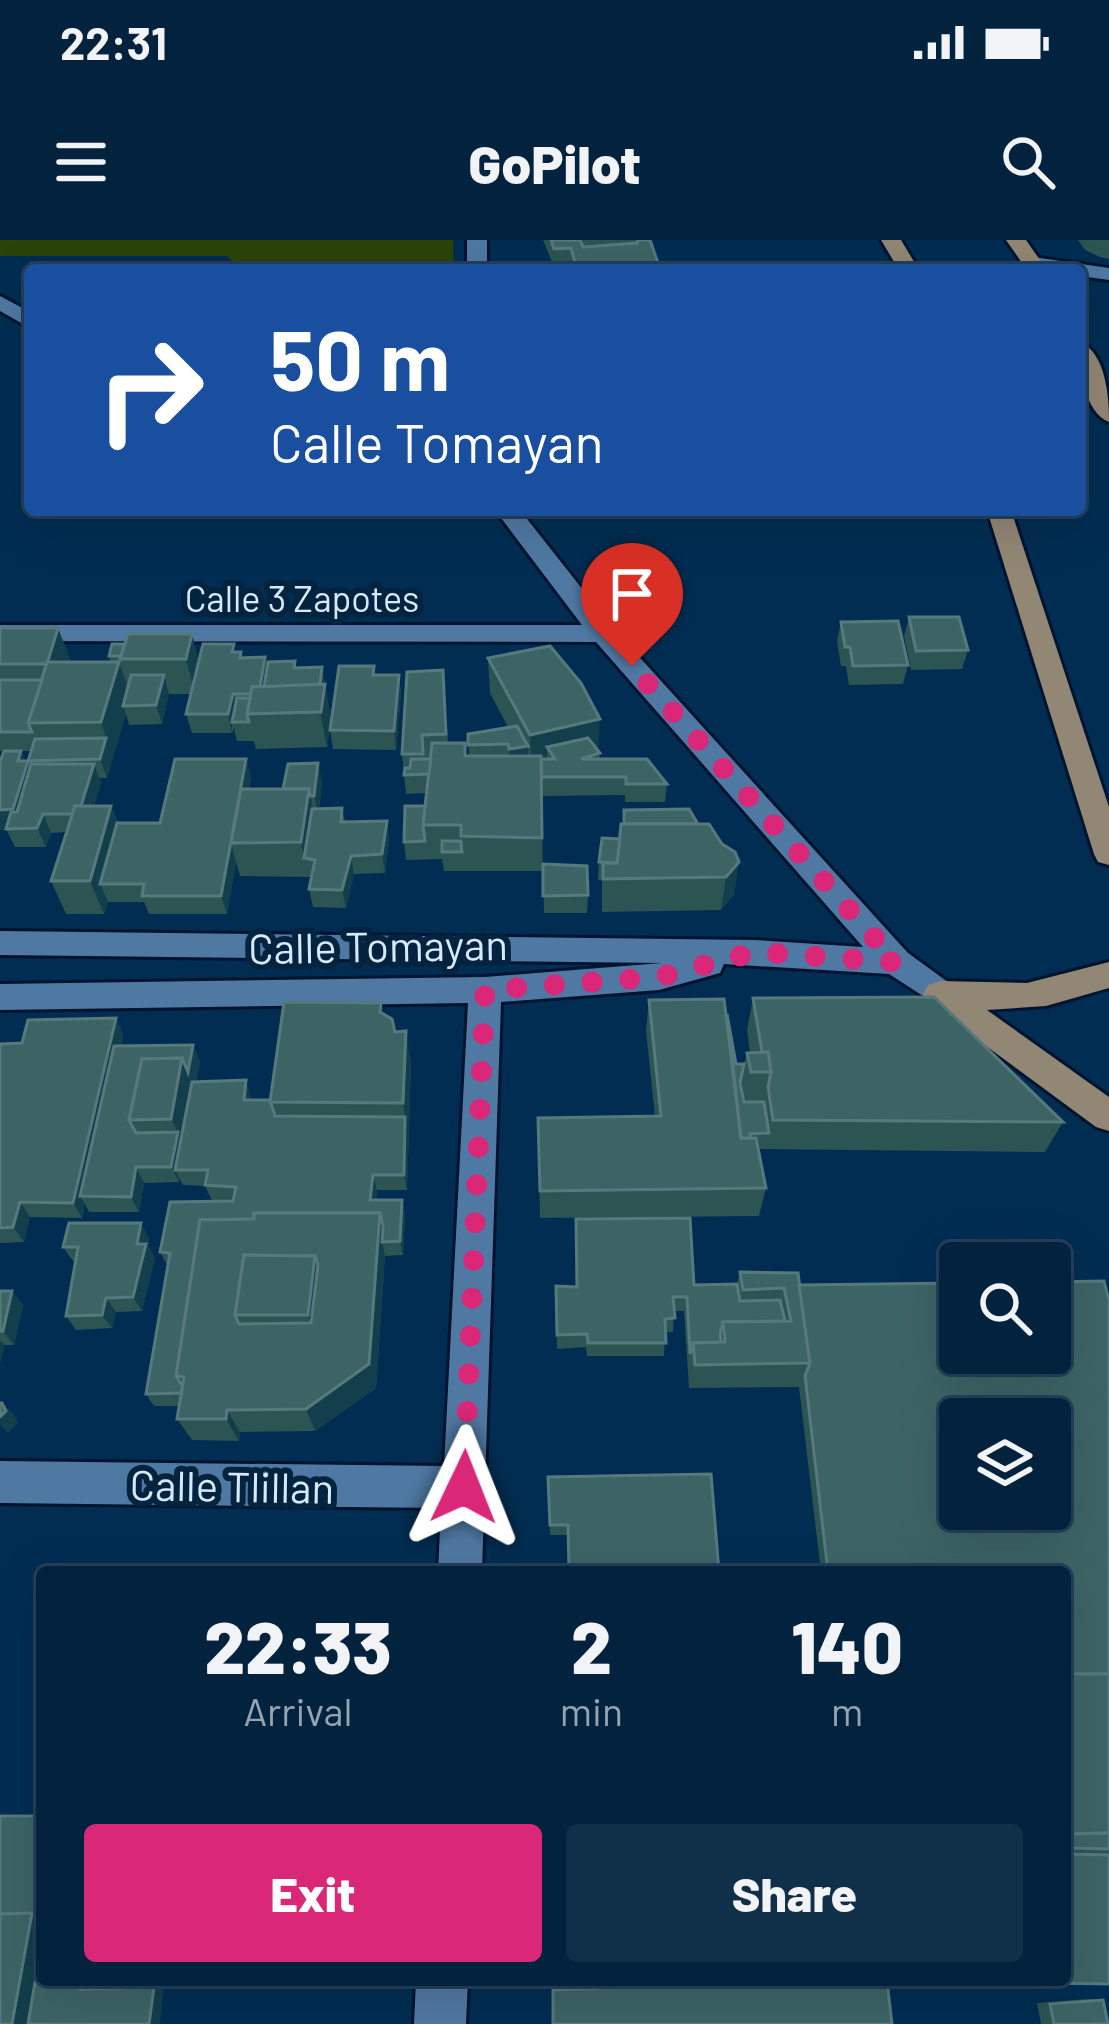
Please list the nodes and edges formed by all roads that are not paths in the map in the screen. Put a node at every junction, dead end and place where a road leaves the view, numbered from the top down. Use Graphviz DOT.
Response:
graph roads {
  1 [pos="1086,363"];
  2 [pos="1109,415"];
  3 [pos="511,516"];
  4 [pos="1001,516"];
  5 [pos="0,633"];
  6 [pos="603,634"];
  7 [pos="1109,854"];
  8 [pos="0,944"];
  9 [pos="755,952"];
  10 [pos="896,962"];
  11 [pos="1109,975"];
  12 [pos="485,990"];
  13 [pos="940,994"];
  14 [pos="0,998"];
  15 [pos="1109,1116"];
  16 [pos="0,1482"];
  17 [pos="464,1487"];
  18 [pos="460,1566"];
  19 [pos="442,1986"];
  20 [pos="440,2024"];
  1 -- 2 [label="main road"];
  3 -- 6 [label="street"];
  4 -- 7 [label="main road"];
  5 -- 6 [label="street, Calle 3 Zapotes"];
  6 -- 10 [label="street"];
  8 -- 9 [label="street, Calle Tomayan"];
  9 -- 10 [label="street, Calle Tomayan"];
  9 -- 12 [label="street, Calle Tomayan"];
  10 -- 13 [label="street"];
  11 -- 13 [label="main road"];
  12 -- 14 [label="street, Calle Tomayan"];
  12 -- 17 [label="street"];
  13 -- 15 [label="main road"];
  16 -- 17 [label="street, Calle Tlillan"];
  17 -- 18 [label="street"];
  19 -- 20 [label="street"];
}
